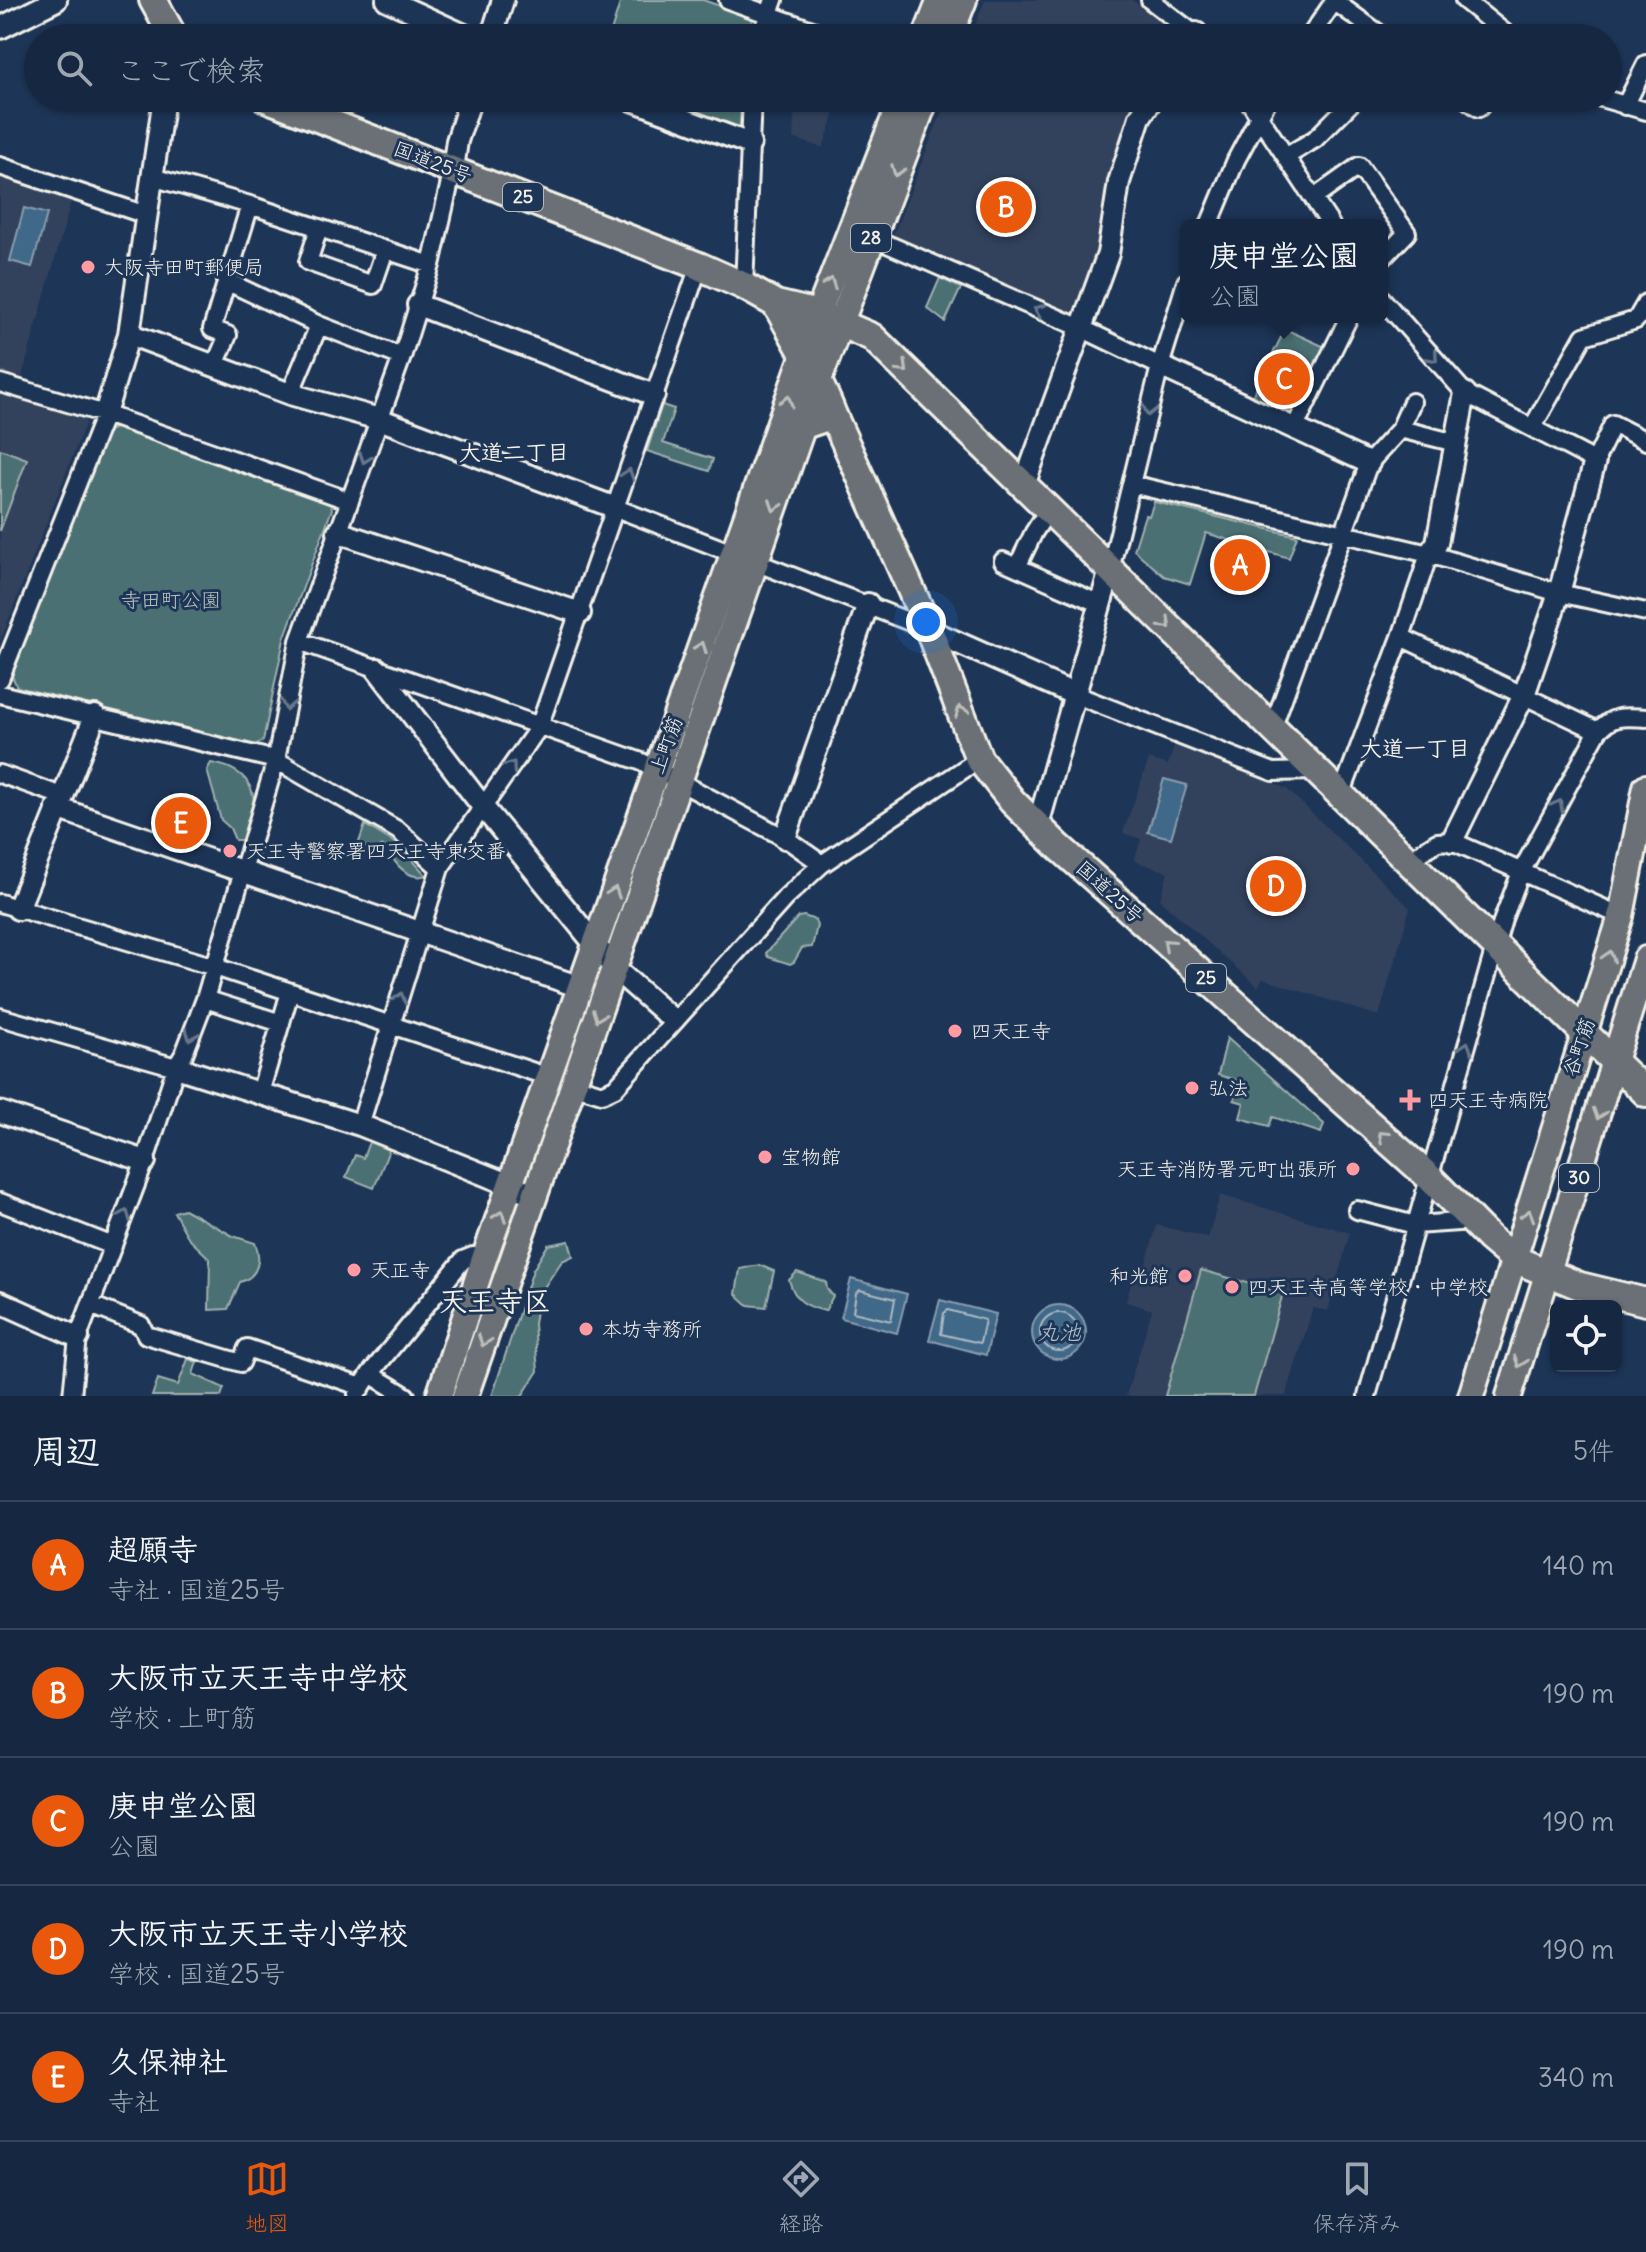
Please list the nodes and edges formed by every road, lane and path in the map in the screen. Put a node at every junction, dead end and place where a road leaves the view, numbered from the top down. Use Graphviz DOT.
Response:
graph roads {
  1 [pos="56,0"];
  2 [pos="153,0"];
  3 [pos="387,0"];
  4 [pos="503,0"];
  5 [pos="728,0"];
  6 [pos="940,0"];
  7 [pos="964,0"];
  8 [pos="1150,0"];
  9 [pos="1335,0"];
  10 [pos="1464,0"];
  11 [pos="1170,4"];
  12 [pos="771,7"];
  13 [pos="166,24"];
  14 [pos="440,24"];
  15 [pos="495,24"];
  16 [pos="806,24"];
  17 [pos="931,24"];
  18 [pos="955,24"];
  19 [pos="1186,24"];
  20 [pos="1319,24"];
  21 [pos="1367,24"];
  22 [pos="1494,24"];
  23 [pos="0,28"];
  24 [pos="1646,64"];
  25 [pos="1622,105"];
  26 [pos="1625,106"];
  27 [pos="1646,111"];
  28 [pos="162,112"];
  29 [pos="303,112"];
  30 [pos="466,112"];
  31 [pos="664,112"];
  32 [pos="751,112"];
  33 [pos="897,112"];
  34 [pos="920,112"];
  35 [pos="1143,112"];
  36 [pos="1342,112"];
  37 [pos="1259,113"];
  38 [pos="750,144"];
  39 [pos="1287,156"];
  40 [pos="0,166"];
  41 [pos="453,169"];
  42 [pos="152,177"];
  43 [pos="1314,198"];
  44 [pos="250,205"];
  45 [pos="146,215"];
  46 [pos="1212,219"];
  47 [pos="1327,219"];
  48 [pos="319,228"];
  49 [pos="871,237"];
  50 [pos="385,250"];
  51 [pos="1388,253"];
  52 [pos="431,265"];
  53 [pos="699,266"];
  54 [pos="226,281"];
  55 [pos="744,286"];
  56 [pos="1180,301"];
  57 [pos="1646,303"];
  58 [pos="776,304"];
  59 [pos="418,305"];
  60 [pos="1388,306"];
  61 [pos="829,318"];
  62 [pos="1346,323"];
  63 [pos="319,325"];
  64 [pos="1081,328"];
  65 [pos="129,334"];
  66 [pos="803,356"];
  67 [pos="402,357"];
  68 [pos="215,365"];
  69 [pos="1160,366"];
  70 [pos="819,380"];
  71 [pos="0,383"];
  72 [pos="1465,393"];
  73 [pos="290,394"];
  74 [pos="654,395"];
  75 [pos="1412,402"];
  76 [pos="105,414"];
  77 [pos="833,415"];
  78 [pos="379,419"];
  79 [pos="804,425"];
  80 [pos="1295,427"];
  81 [pos="1532,428"];
  82 [pos="1400,429"];
  83 [pos="1646,441"];
  84 [pos="1456,443"];
  85 [pos="1595,461"];
  86 [pos="1369,463"];
  87 [pos="1131,484"];
  88 [pos="1024,485"];
  89 [pos="350,501"];
  90 [pos="616,508"];
  91 [pos="1049,509"];
  92 [pos="338,532"];
  93 [pos="1343,534"];
  94 [pos="1429,554"];
  95 [pos="746,556"];
  96 [pos="1110,570"];
  97 [pos="1559,593"];
  98 [pos="868,604"];
  99 [pos="1100,604"];
  100 [pos="1646,612"];
  101 [pos="580,613"];
  102 [pos="929,630"];
  103 [pos="1401,637"];
  104 [pos="299,641"];
  105 [pos="377,669"];
  106 [pos="0,679"];
  107 [pos="0,694"];
  108 [pos="1076,695"];
  109 [pos="1524,695"];
  110 [pos="95,716"];
  111 [pos="1646,718"];
  112 [pos="539,727"];
  113 [pos="1272,729"];
  114 [pos="1598,731"];
  115 [pos="979,759"];
  116 [pos="276,760"];
  117 [pos="657,769"];
  118 [pos="1314,771"];
  119 [pos="0,774"];
  120 [pos="679,780"];
  121 [pos="1646,787"];
  122 [pos="1341,795"];
  123 [pos="59,802"];
  124 [pos="483,807"];
  125 [pos="1038,825"];
  126 [pos="785,838"];
  127 [pos="1452,841"];
  128 [pos="1409,860"];
  129 [pos="822,864"];
  130 [pos="440,868"];
  131 [pos="243,871"];
  132 [pos="1521,872"];
  133 [pos="9,906"];
  134 [pos="1621,916"];
  135 [pos="420,934"];
  136 [pos="596,944"];
  137 [pos="1496,947"];
  138 [pos="1646,959"];
  139 [pos="215,967"];
  140 [pos="615,969"];
  141 [pos="580,987"];
  142 [pos="290,992"];
  143 [pos="205,999"];
  144 [pos="0,1017"];
  145 [pos="673,1020"];
  146 [pos="281,1023"];
  147 [pos="391,1025"];
  148 [pos="1585,1031"];
  149 [pos="1615,1063"];
  150 [pos="176,1067"];
  151 [pos="549,1077"];
  152 [pos="573,1085"];
  153 [pos="260,1093"];
  154 [pos="1646,1093"];
  155 [pos="0,1112"];
  156 [pos="360,1125"];
  157 [pos="145,1161"];
  158 [pos="1428,1176"];
  159 [pos="510,1186"];
  160 [pos="535,1195"];
  161 [pos="0,1202"];
  162 [pos="1357,1210"];
  163 [pos="1473,1221"];
  164 [pos="1415,1225"];
  165 [pos="113,1246"];
  166 [pos="485,1256"];
  167 [pos="1514,1259"];
  168 [pos="1549,1274"];
  169 [pos="0,1302"];
  170 [pos="1646,1302"];
  171 [pos="91,1305"];
  172 [pos="78,1337"];
  173 [pos="363,1386"];
  174 [pos="72,1396"];
  175 [pos="406,1396"];
  176 [pos="439,1396"];
  177 [pos="465,1396"];
  178 [pos="1367,1396"];
  179 [pos="1471,1396"];
  180 [pos="1509,1396"];
  1 -- 23 [label="street"];
  2 -- 13 [label="highway"];
  3 -- 14 [label="street"];
  4 -- 15 [label="street"];
  5 -- 12 [label="street"];
  6 -- 17 [label="main road"];
  7 -- 18 [label="main road"];
  8 -- 11 [label="street"];
  9 -- 20 [label="street"];
  9 -- 21 [label="street"];
  10 -- 22 [label="street"];
  11 -- 19 [label="street"];
  12 -- 16 [label="street"];
  24 -- 26 [label="street"];
  25 -- 26 [label="street"];
  26 -- 27 [label="street"];
  28 -- 42 [label="street"];
  29 -- 41 [label="highway, 国道25号 / 25"];
  30 -- 41 [label="street"];
  31 -- 38 [label="street"];
  32 -- 38 [label="street"];
  61 -- 33 [label="main road, 上町筋 / 28, one-way"];
  34 -- 49 [label="main road, 上町筋 / 28, one-way"];
  35 -- 64 [label="street"];
  36 -- 39 [label="street"];
  37 -- 39 [label="street"];
  37 -- 46 [label="street"];
  38 -- 55 [label="street"];
  39 -- 43 [label="street"];
  40 -- 45 [label="street"];
  41 -- 52 [label="street"];
  41 -- 53 [label="highway, 国道25号 / 25"];
  42 -- 44 [label="street"];
  42 -- 45 [label="street"];
  43 -- 47 [label="street"];
  43 -- 51 [label="street"];
  44 -- 48 [label="street"];
  44 -- 54 [label="street"];
  45 -- 65 [label="street"];
  48 -- 50 [label="street"];
  48 -- 50 [label="street"];
  49 -- 61 [label="main road, 上町筋 / 28"];
  64 -- 49 [label="street, one-way"];
  50 -- 52 [label="street"];
  52 -- 59 [label="street"];
  53 -- 55 [label="highway, 国道25号 / 25"];
  53 -- 74 [label="street"];
  54 -- 63 [label="street"];
  54 -- 68 [label="street"];
  55 -- 58 [label="highway, 国道25号 / 25"];
  56 -- 69 [label="street"];
  57 -- 81 [label="street"];
  58 -- 61 [label="highway, 国道25号 / 25"];
  58 -- 66 [label="highway, 国道25号 / 25"];
  59 -- 67 [label="street"];
  59 -- 74 [label="street"];
  60 -- 72 [label="street, one-way"];
  61 -- 66 [label="main road, 上町筋 / 28"];
  61 -- 70 [label="main road, 上町筋 / 28"];
  61 -- 88 [label="highway, 国道25号 / 25, one-way"];
  62 -- 80 [label="street"];
  63 -- 67 [label="street"];
  63 -- 73 [label="street"];
  64 -- 69 [label="street"];
  64 -- 88 [label="street"];
  65 -- 68 [label="street"];
  65 -- 76 [label="street"];
  66 -- 70 [label="highway, 国道25号 / 25"];
  95 -- 66 [label="main road, 上町筋, one-way"];
  67 -- 78 [label="street"];
  68 -- 73 [label="street"];
  69 -- 80 [label="street"];
  69 -- 87 [label="street, one-way"];
  70 -- 77 [label="highway, 国道25号 / 25"];
  70 -- 79 [label="main road, 上町筋"];
  71 -- 76 [label="street"];
  72 -- 81 [label="street"];
  72 -- 84 [label="street"];
  73 -- 78 [label="street"];
  90 -- 74 [label="street, one-way"];
  75 -- 82 [label="street"];
  76 -- 89 [label="street"];
  76 -- 106 [label="street"];
  77 -- 79 [label="highway"];
  77 -- 102 [label="highway, 国道25号 / 25"];
  78 -- 89 [label="street, one-way"];
  78 -- 90 [label="street"];
  79 -- 95 [label="main road, 上町筋, one-way"];
  80 -- 86 [label="street"];
  81 -- 85 [label="street"];
  82 -- 84 [label="street"];
  82 -- 86 [label="street"];
  83 -- 85 [label="street"];
  84 -- 94 [label="street"];
  85 -- 97 [label="street"];
  86 -- 93 [label="street"];
  87 -- 93 [label="street"];
  87 -- 96 [label="street"];
  88 -- 91 [label="highway, 国道25号 / 25"];
  89 -- 92 [label="street"];
  90 -- 95 [label="street"];
  90 -- 101 [label="street"];
  91 -- 96 [label="highway, 国道25号 / 25"];
  91 -- 99 [label="street"];
  92 -- 101 [label="street"];
  92 -- 104 [label="street"];
  93 -- 94 [label="street"];
  93 -- 113 [label="street"];
  94 -- 97 [label="street"];
  94 -- 103 [label="street"];
  95 -- 98 [label="street"];
  117 -- 95 [label="main road, 上町筋, one-way"];
  95 -- 120 [label="main road, 上町筋"];
  96 -- 99 [label="street"];
  96 -- 113 [label="highway, 国道25号 / 25, one-way"];
  97 -- 100 [label="street"];
  97 -- 109 [label="street"];
  98 -- 102 [label="street"];
  98 -- 126 [label="street"];
  99 -- 108 [label="street"];
  101 -- 112 [label="street"];
  102 -- 108 [label="street"];
  115 -- 102 [label="highway, 国道25号 / 25, one-way"];
  103 -- 109 [label="street"];
  103 -- 122 [label="street"];
  104 -- 105 [label="street"];
  104 -- 116 [label="street, one-way"];
  105 -- 112 [label="street"];
  105 -- 124 [label="street"];
  107 -- 110 [label="street"];
  108 -- 118 [label="street"];
  108 -- 125 [label="street"];
  109 -- 114 [label="street"];
  109 -- 127 [label="street"];
  110 -- 116 [label="street"];
  110 -- 123 [label="street"];
  111 -- 114 [label="street"];
  112 -- 117 [label="street"];
  124 -- 112 [label="street, one-way"];
  113 -- 118 [label="highway, 国道25号 / 25"];
  132 -- 114 [label="street, one-way"];
  115 -- 125 [label="highway, 国道25号 / 25"];
  115 -- 129 [label="street"];
  116 -- 130 [label="street"];
  116 -- 131 [label="street"];
  117 -- 120 [label="street"];
  136 -- 117 [label="main road, 上町筋, one-way"];
  118 -- 122 [label="highway, 国道25号 / 25"];
  119 -- 123 [label="street"];
  120 -- 126 [label="street"];
  120 -- 140 [label="main road, 上町筋"];
  121 -- 134 [label="main road, 谷町筋 / 30"];
  122 -- 128 [label="highway, 国道25号 / 25"];
  123 -- 131 [label="street"];
  123 -- 133 [label="street"];
  124 -- 130 [label="street"];
  124 -- 136 [label="street"];
  158 -- 125 [label="highway, 国道25号 / 25, one-way"];
  126 -- 129 [label="street"];
  127 -- 128 [label="street"];
  127 -- 132 [label="street"];
  128 -- 137 [label="highway, 国道25号 / 25"];
  129 -- 145 [label="street"];
  130 -- 135 [label="street"];
  131 -- 135 [label="street"];
  131 -- 139 [label="street"];
  132 -- 134 [label="street"];
  132 -- 137 [label="street"];
  133 -- 139 [label="street"];
  148 -- 134 [label="main road, 谷町筋 / 30, one-way"];
  135 -- 141 [label="street"];
  147 -- 135 [label="street, one-way"];
  136 -- 140 [label="street"];
  136 -- 141 [label="main road, 上町筋"];
  137 -- 148 [label="highway, 国道25号 / 25"];
  158 -- 137 [label="street, one-way"];
  138 -- 149 [label="main road, 谷町筋 / 30"];
  139 -- 142 [label="street"];
  139 -- 143 [label="street"];
  140 -- 145 [label="street"];
  140 -- 152 [label="main road, 上町筋, one-way"];
  141 -- 151 [label="main road, 上町筋"];
  142 -- 146 [label="street"];
  142 -- 147 [label="street"];
  143 -- 146 [label="street"];
  143 -- 150 [label="street, one-way"];
  144 -- 150 [label="street"];
  145 -- 152 [label="street"];
  146 -- 153 [label="street"];
  147 -- 151 [label="street"];
  147 -- 156 [label="street"];
  148 -- 149 [label="highway, 国道25号 / 25"];
  167 -- 148 [label="main road, 谷町筋 / 30, one-way"];
  149 -- 154 [label="highway, 国道25号 / 25"];
  149 -- 168 [label="main road, 谷町筋 / 30, one-way"];
  150 -- 153 [label="street"];
  150 -- 157 [label="street"];
  151 -- 159 [label="main road, 上町筋"];
  152 -- 160 [label="main road, 上町筋"];
  153 -- 156 [label="street"];
  155 -- 157 [label="street"];
  156 -- 159 [label="street"];
  165 -- 157 [label="street, one-way"];
  158 -- 163 [label="highway, 国道25号 / 25"];
  158 -- 164 [label="street"];
  159 -- 160 [label="street"];
  166 -- 159 [label="main road, 上町筋, one-way"];
  160 -- 177 [label="main road, 上町筋, one-way"];
  161 -- 165 [label="street"];
  162 -- 164 [label="street"];
  163 -- 164 [label="street"];
  163 -- 167 [label="highway, 国道25号 / 25"];
  164 -- 178 [label="street"];
  165 -- 171 [label="street"];
  166 -- 173 [label="street"];
  166 -- 176 [label="main road, 上町筋"];
  167 -- 168 [label="highway, 国道25号 / 25"];
  167 -- 179 [label="main road, 谷町筋 / 30"];
  168 -- 170 [label="highway, 国道25号 / 25"];
  168 -- 180 [label="main road, 谷町筋 / 30, one-way"];
  169 -- 172 [label="street"];
  171 -- 172 [label="street"];
  171 -- 173 [label="street"];
  172 -- 174 [label="street"];
  173 -- 175 [label="street"];
}
